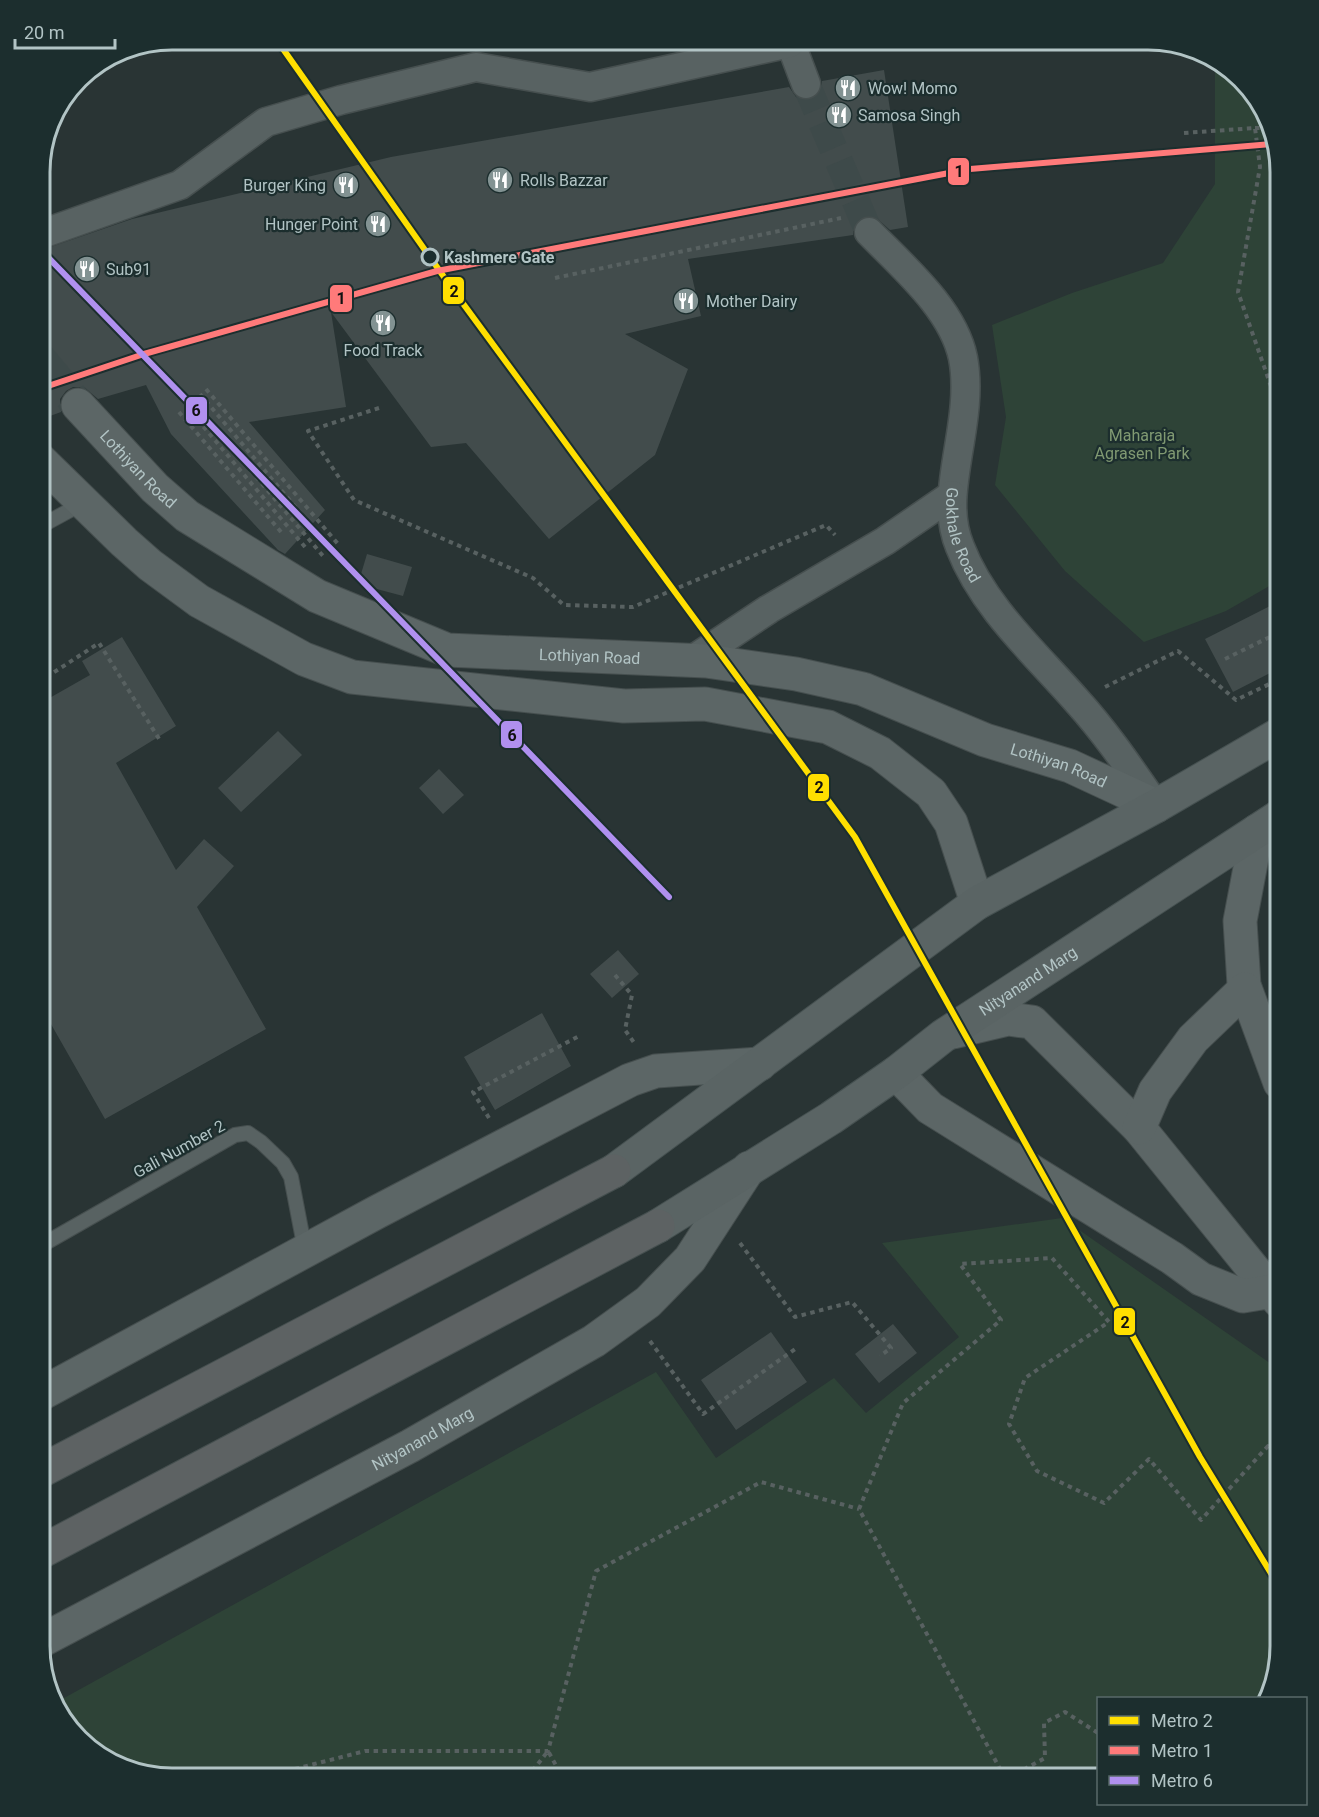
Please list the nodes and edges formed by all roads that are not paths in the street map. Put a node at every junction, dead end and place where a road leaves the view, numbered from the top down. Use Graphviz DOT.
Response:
graph roads {
  1 [pos="750,50"];
  2 [pos="793,50"];
  3 [pos="806,84"];
  4 [pos="860,224"];
  5 [pos="50,231"];
  6 [pos="78,405"];
  7 [pos="50,469"];
  8 [pos="952,495"];
  9 [pos="86,502"];
  10 [pos="50,521"];
  11 [pos="691,661"];
  12 [pos="1270,740"];
  13 [pos="1156,806"];
  14 [pos="1269,823"];
  15 [pos="977,903"];
  16 [pos="1245,989"];
  17 [pos="943,1036"];
  18 [pos="1270,1056"];
  19 [pos="760,1064"];
  20 [pos="896,1073"];
  21 [pos="1139,1128"];
  22 [pos="749,1168"];
  23 [pos="614,1171"];
  24 [pos="658,1226"];
  25 [pos="50,1240"];
  26 [pos="305,1250"];
  27 [pos="1270,1285"];
  28 [pos="1270,1294"];
  29 [pos="50,1389"];
  30 [pos="50,1466"];
  31 [pos="50,1547"];
  32 [pos="50,1636"];
  1 -- 5 [label="street"];
  2 -- 3 [label="street"];
  4 -- 8 [label="street, Gokhale Road"];
  6 -- 11 [label="main road, Lothiyan Road"];
  7 -- 9 [label="main road"];
  8 -- 11 [label="street"];
  8 -- 13 [label="street, Gokhale Road"];
  9 -- 10 [label="lane"];
  9 -- 15 [label="main road"];
  11 -- 13 [label="main road, Lothiyan Road"];
  12 -- 13 [label="main road"];
  13 -- 15 [label="main road"];
  14 -- 16 [label="main road"];
  14 -- 17 [label="main road, Nityanand Marg"];
  15 -- 19 [label="main road"];
  16 -- 18 [label="main road"];
  16 -- 21 [label="main road"];
  17 -- 20 [label="main road, Nityanand Marg"];
  17 -- 21 [label="main road"];
  19 -- 23 [label="main road"];
  19 -- 26 [label="main road"];
  20 -- 22 [label="main road, Nityanand Marg"];
  20 -- 28 [label="main road"];
  21 -- 27 [label="main road"];
  22 -- 24 [label="main road, Nityanand Marg"];
  22 -- 32 [label="main road, Nityanand Marg"];
  23 -- 30 [label="highway"];
  24 -- 31 [label="highway"];
  25 -- 26 [label="lane, Gali Number 2"];
  26 -- 29 [label="main road"];
}
